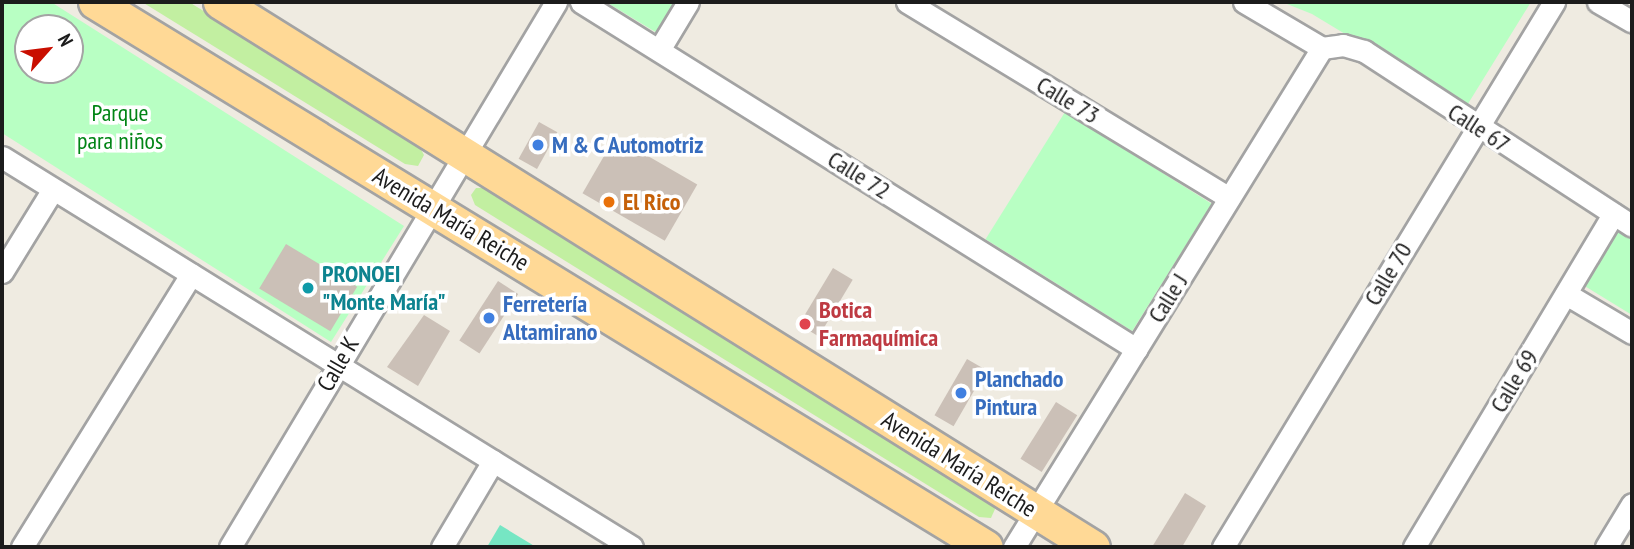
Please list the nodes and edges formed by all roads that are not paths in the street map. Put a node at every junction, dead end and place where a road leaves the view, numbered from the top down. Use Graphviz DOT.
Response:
graph roads {
  1 [pos="95,2"];
  2 [pos="220,2"];
  3 [pos="556,2"];
  4 [pos="581,2"];
  5 [pos="688,2"];
  6 [pos="907,2"];
  7 [pos="1244,2"];
  8 [pos="1554,2"];
  9 [pos="1598,2"];
  10 [pos="1632,22"];
  11 [pos="1322,48"];
  12 [pos="659,50"];
  13 [pos="1478,128"];
  14 [pos="463,154"];
  15 [pos="2,157"];
  16 [pos="53,189"];
  17 [pos="1228,198"];
  18 [pos="430,207"];
  19 [pos="1613,214"];
  20 [pos="1632,226"];
  21 [pos="2,272"];
  22 [pos="191,274"];
  23 [pos="1566,294"];
  24 [pos="1632,333"];
  25 [pos="1136,349"];
  26 [pos="337,365"];
  27 [pos="493,461"];
  28 [pos="1632,505"];
  29 [pos="1036,512"];
  30 [pos="622,545"];
  31 [pos="22,547"];
  32 [pos="230,547"];
  33 [pos="442,547"];
  34 [pos="986,547"];
  35 [pos="1014,547"];
  36 [pos="1093,547"];
  37 [pos="1223,547"];
  38 [pos="1414,547"];
  39 [pos="1606,547"];
  1 -- 18 [label="main road, Avenida María Reiche"];
  2 -- 14 [label="main road, Avenida María Reiche"];
  3 -- 14 [label="street, Calle K"];
  4 -- 12 [label="street, Calle 72"];
  5 -- 12 [label="street"];
  6 -- 17 [label="street, Calle 73"];
  7 -- 11 [label="street"];
  8 -- 13 [label="street, Calle 70"];
  9 -- 10 [label="street"];
  11 -- 13 [label="street, Calle 67"];
  11 -- 17 [label="street, Calle J"];
  12 -- 25 [label="street, Calle 72"];
  13 -- 19 [label="street, Calle 67"];
  13 -- 37 [label="street, Calle 70"];
  14 -- 18 [label="street, Calle K"];
  14 -- 29 [label="main road, Avenida María Reiche"];
  15 -- 16 [label="street"];
  16 -- 21 [label="street"];
  16 -- 22 [label="street"];
  17 -- 25 [label="street, Calle J"];
  18 -- 26 [label="street, Calle K"];
  18 -- 34 [label="main road, Avenida María Reiche"];
  19 -- 20 [label="street, Calle 67"];
  19 -- 23 [label="street, Calle 69"];
  22 -- 26 [label="street"];
  22 -- 31 [label="street"];
  23 -- 24 [label="street"];
  23 -- 38 [label="street, Calle 69"];
  25 -- 29 [label="street, Calle J"];
  26 -- 27 [label="street"];
  26 -- 32 [label="street, Calle K"];
  27 -- 30 [label="street"];
  27 -- 33 [label="street"];
  28 -- 39 [label="street"];
  29 -- 35 [label="street, Calle J"];
  29 -- 36 [label="main road, Avenida María Reiche"];
}
